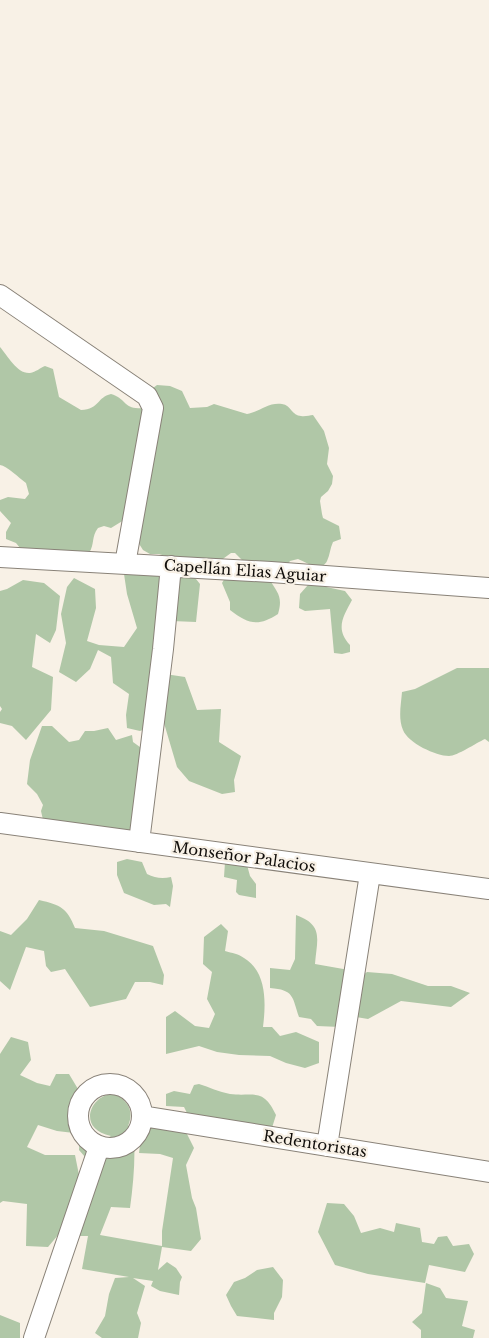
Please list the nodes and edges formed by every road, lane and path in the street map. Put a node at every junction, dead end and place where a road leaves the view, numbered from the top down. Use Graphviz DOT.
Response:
graph roads {
  1 [pos="0,295"];
  2 [pos="0,557"];
  3 [pos="125,564"];
  4 [pos="171,566"];
  5 [pos="489,588"];
  6 [pos="0,823"];
  7 [pos="139,842"];
  8 [pos="370,874"];
  9 [pos="489,889"];
  10 [pos="142,1116"];
  11 [pos="327,1146"];
  12 [pos="99,1147"];
  13 [pos="489,1172"];
  14 [pos="41,1337"];
  1 -- 3 [label="street"];
  2 -- 3 [label="street, Capellán Elias Aguiar"];
  3 -- 4 [label="street, Capellán Elias Aguiar"];
  4 -- 5 [label="street, Capellán Elias Aguiar"];
  4 -- 7 [label="street"];
  6 -- 7 [label="street, Monseñor Palacios"];
  7 -- 8 [label="street, Monseñor Palacios"];
  8 -- 9 [label="street, Monseñor Palacios"];
  8 -- 11 [label="street"];
  10 -- 11 [label="street, Redentoristas"];
  10 -- 12 [label="street"];
  10 -- 12 [label="street"];
  11 -- 13 [label="street, Redentoristas"];
  12 -- 14 [label="street"];
}
